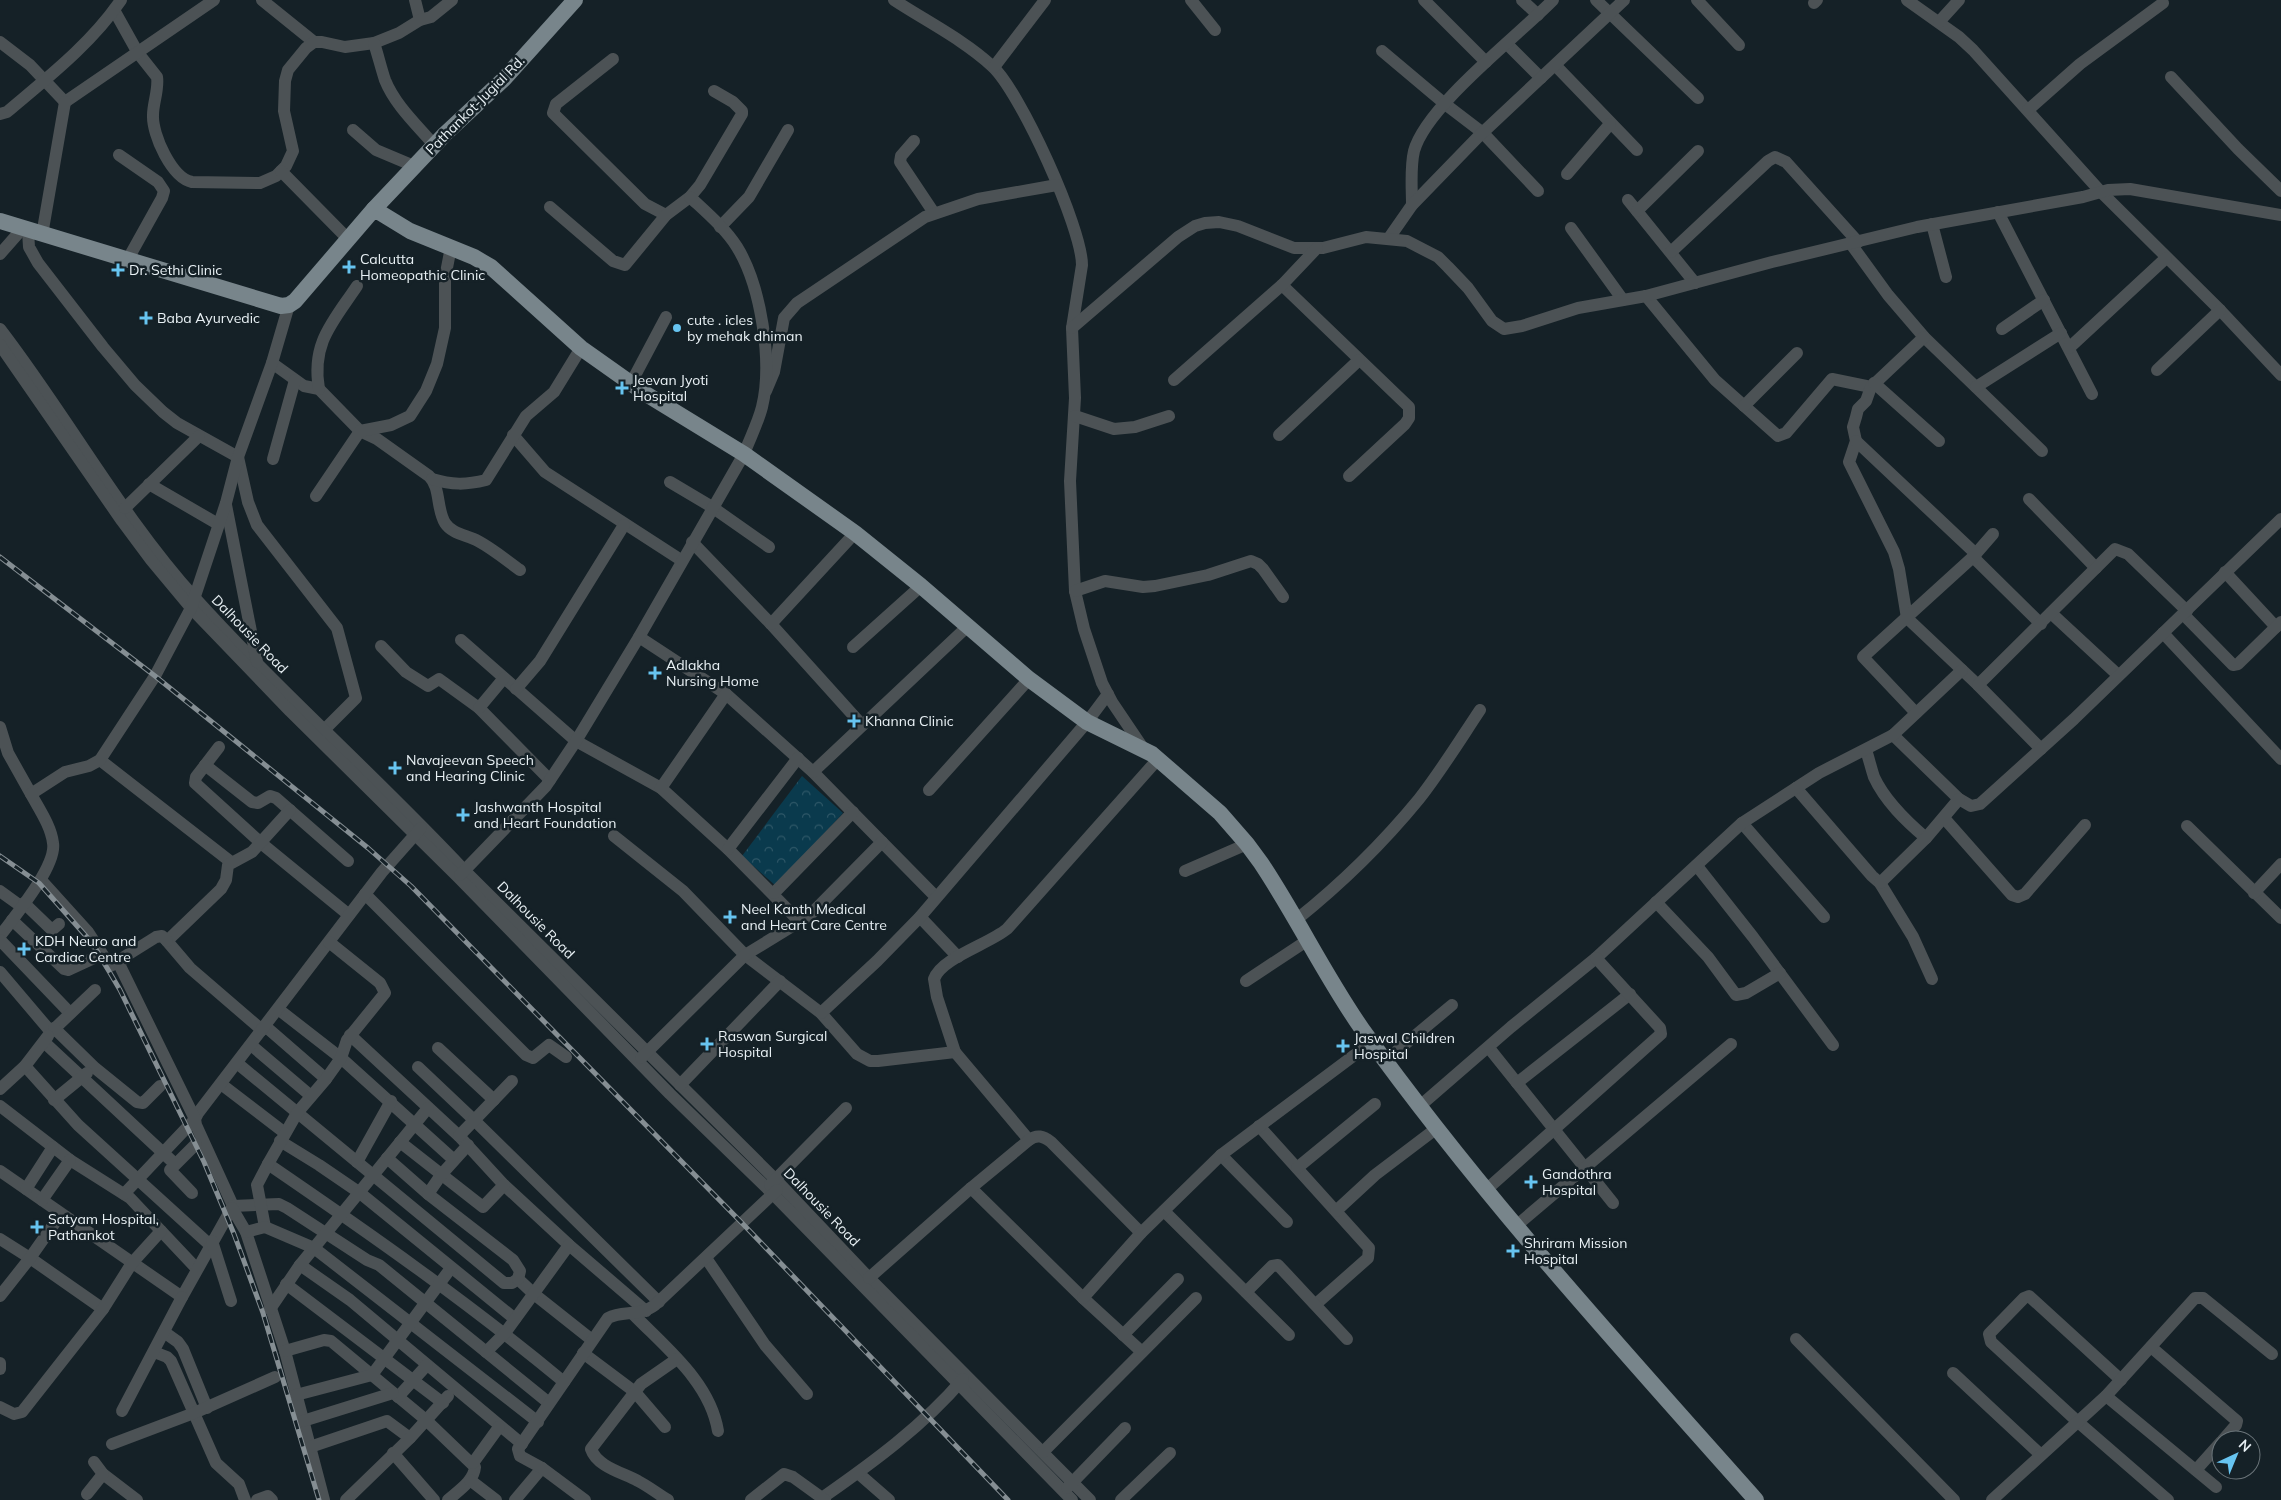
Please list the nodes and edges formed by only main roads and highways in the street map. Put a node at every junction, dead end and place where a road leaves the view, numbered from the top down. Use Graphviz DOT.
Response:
graph roads {
  1 [pos="575,0"];
  2 [pos="374,209"];
  3 [pos="0,221"];
  4 [pos="1756,1500"];
  1 -- 2 [label="main road, Pathankot-Jugial Rd."];
  2 -- 3 [label="main road, Pathankot-Jugial Rd."];
  2 -- 4 [label="main road"];
}
